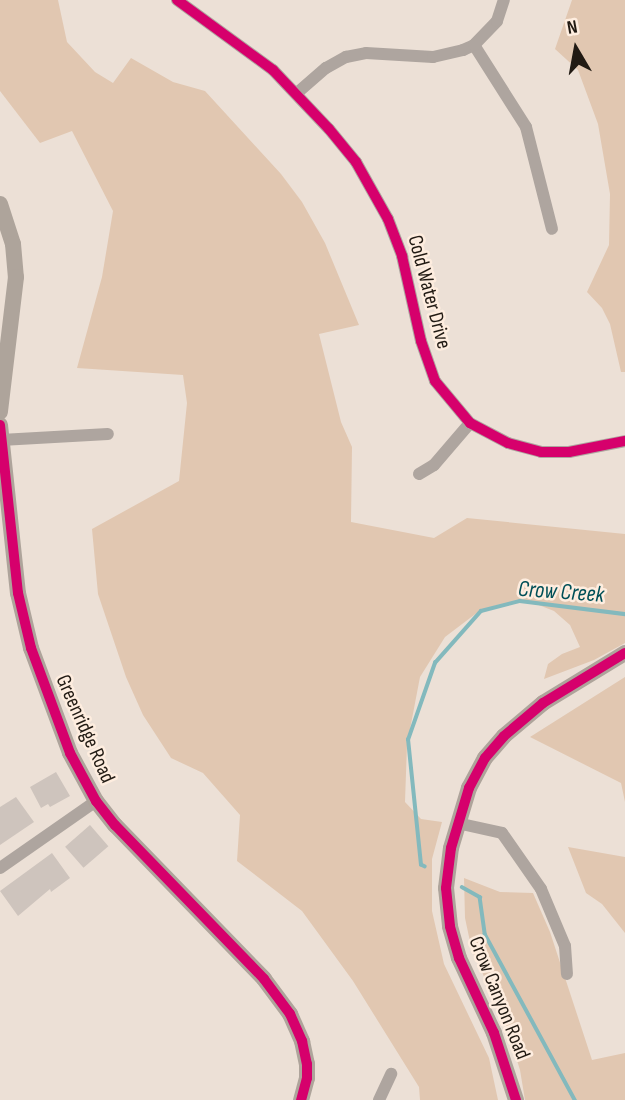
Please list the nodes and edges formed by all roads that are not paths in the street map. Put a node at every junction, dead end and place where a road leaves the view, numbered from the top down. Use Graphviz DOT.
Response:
graph roads {
  1 [pos="177,0"];
  2 [pos="505,0"];
  3 [pos="474,45"];
  4 [pos="297,93"];
  5 [pos="0,204"];
  6 [pos="552,229"];
  7 [pos="0,412"];
  8 [pos="470,423"];
  9 [pos="0,425"];
  10 [pos="108,434"];
  11 [pos="1,440"];
  12 [pos="625,441"];
  13 [pos="419,474"];
  14 [pos="625,653"];
  15 [pos="96,801"];
  16 [pos="457,822"];
  17 [pos="0,868"];
  18 [pos="568,974"];
  19 [pos="391,1074"];
  20 [pos="301,1100"];
  21 [pos="379,1100"];
  22 [pos="516,1100"];
  1 -- 4 [label="street, Cold Water Drive"];
  2 -- 3 [label="street"];
  3 -- 4 [label="street"];
  3 -- 6 [label="street"];
  4 -- 8 [label="street, Cold Water Drive"];
  5 -- 7 [label="street"];
  8 -- 12 [label="street, Cold Water Drive"];
  8 -- 13 [label="street"];
  9 -- 11 [label="street, Greenridge Road"];
  10 -- 11 [label="street"];
  11 -- 15 [label="street, Greenridge Road"];
  14 -- 16 [label="street, Crow Canyon Road"];
  15 -- 17 [label="street"];
  15 -- 20 [label="street, Greenridge Road"];
  16 -- 18 [label="street"];
  16 -- 22 [label="street, Crow Canyon Road"];
  19 -- 21 [label="street"];
}
